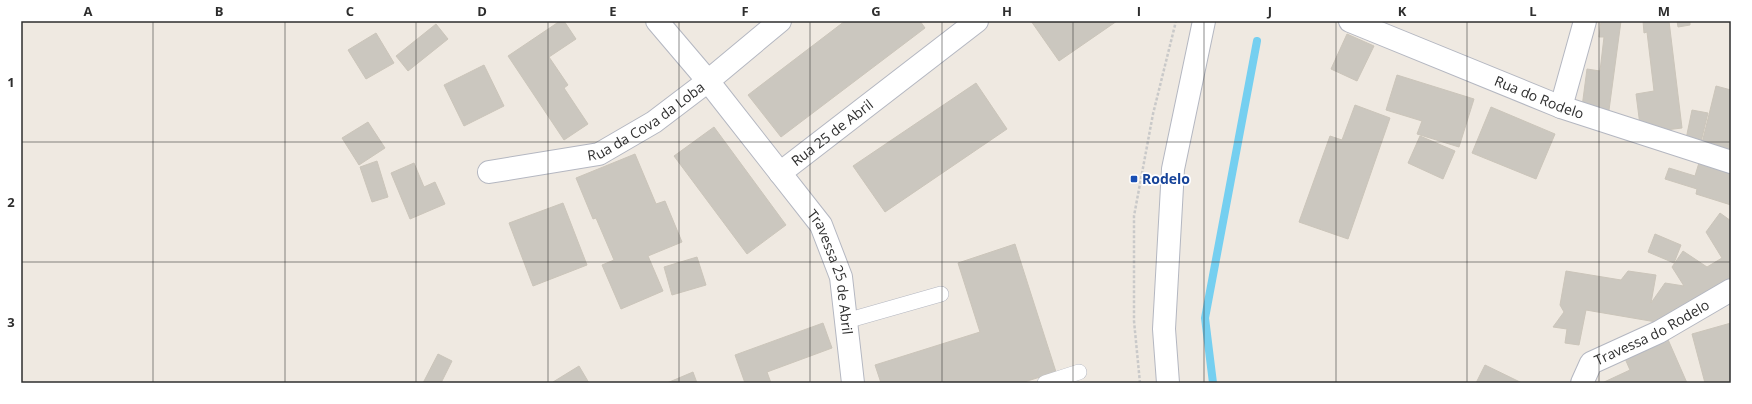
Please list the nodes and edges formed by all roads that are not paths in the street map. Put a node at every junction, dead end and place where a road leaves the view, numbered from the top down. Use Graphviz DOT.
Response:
graph roads {
  1 [pos="657,21"];
  2 [pos="780,21"];
  3 [pos="977,21"];
  4 [pos="1204,21"];
  5 [pos="1350,21"];
  6 [pos="1585,21"];
  7 [pos="708,81"];
  8 [pos="1560,107"];
  9 [pos="1731,162"];
  10 [pos="490,172"];
  11 [pos="780,173"];
  12 [pos="1731,290"];
  13 [pos="941,294"];
  14 [pos="846,322"];
  15 [pos="1079,372"];
  16 [pos="853,383"];
  17 [pos="1045,383"];
  18 [pos="1168,383"];
  19 [pos="1582,383"];
  1 -- 7 [label="street, Rua 25 de Abril"];
  2 -- 7 [label="street, Rua da Cova da Loba"];
  3 -- 11 [label="street, Rua 25 de Abril"];
  4 -- 18 [label="street"];
  5 -- 8 [label="street, Rua do Rodelo"];
  6 -- 8 [label="street"];
  7 -- 10 [label="street, Rua da Cova da Loba"];
  7 -- 11 [label="street, Rua 25 de Abril"];
  8 -- 9 [label="street, Rua do Rodelo"];
  11 -- 14 [label="street, Travessa 25 de Abril"];
  12 -- 19 [label="street, Travessa do Rodelo"];
  13 -- 14 [label="lane"];
  14 -- 16 [label="street, Travessa 25 de Abril"];
  15 -- 17 [label="lane"];
}
